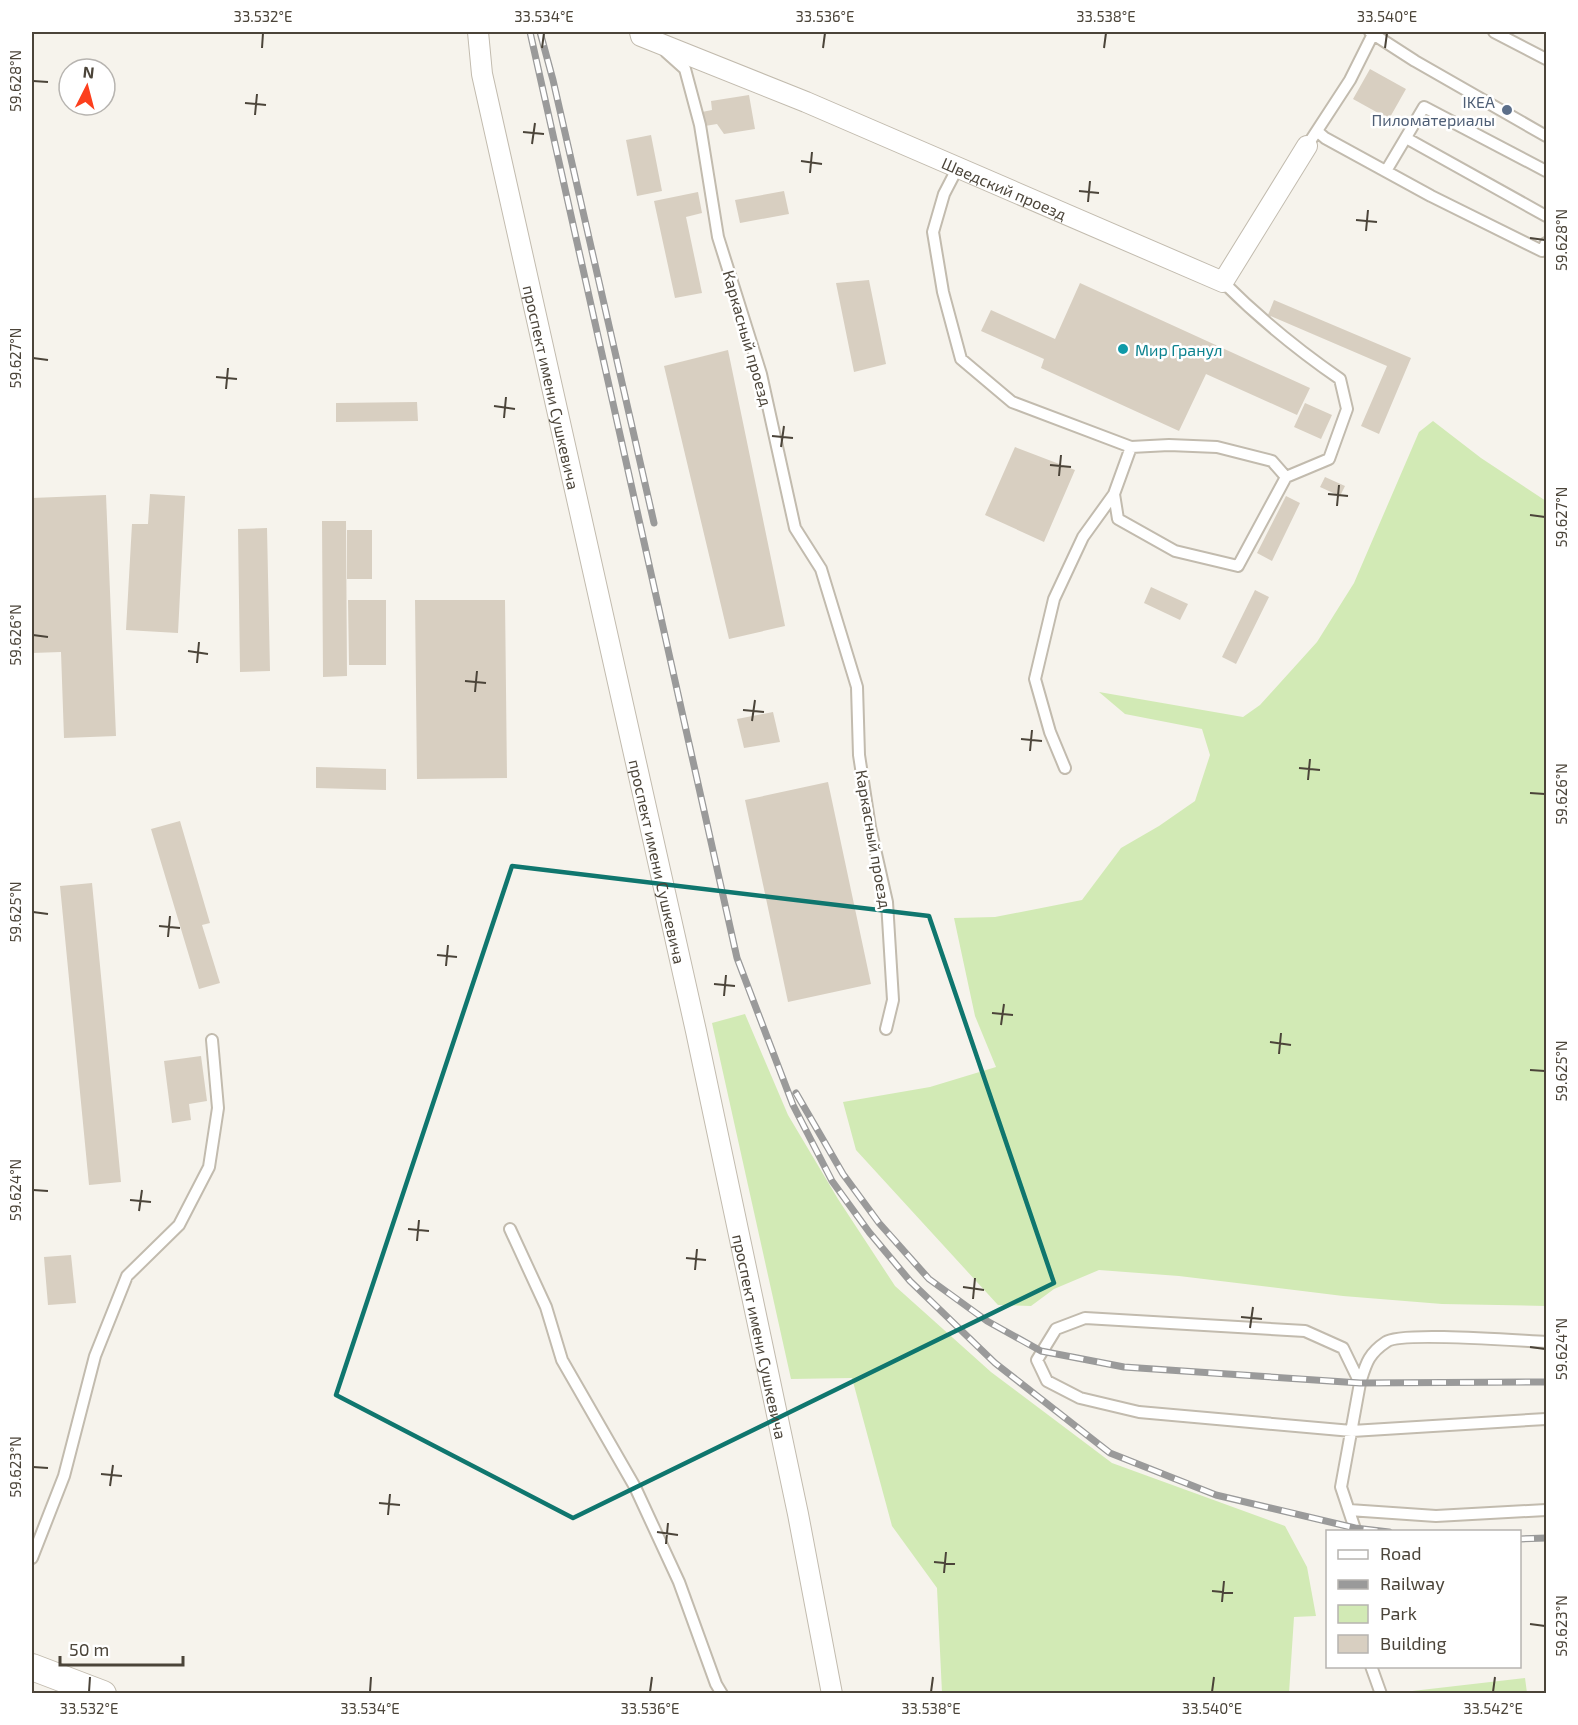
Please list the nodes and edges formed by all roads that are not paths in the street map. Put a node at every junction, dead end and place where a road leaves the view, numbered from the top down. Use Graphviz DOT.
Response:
graph roads {
  1 [pos="478,32"];
  2 [pos="1372,32"];
  3 [pos="1494,32"];
  4 [pos="647,37"];
  5 [pos="1546,59"];
  6 [pos="1546,136"];
  7 [pos="1406,138"];
  8 [pos="1312,139"];
  9 [pos="958,167"];
  10 [pos="1386,171"];
  11 [pos="1546,171"];
  12 [pos="1546,216"];
  13 [pos="1546,243"];
  14 [pos="1223,282"];
  15 [pos="1131,447"];
  16 [pos="1286,477"];
  17 [pos="1114,494"];
  18 [pos="1065,768"];
  19 [pos="886,1029"];
  20 [pos="212,1040"];
  21 [pos="510,1229"];
  22 [pos="1546,1342"];
  23 [pos="1360,1383"];
  24 [pos="1546,1419"];
  25 [pos="1352,1431"];
  26 [pos="1349,1510"];
  27 [pos="1546,1510"];
  28 [pos="1355,1530"];
  29 [pos="32,1558"];
  30 [pos="32,1667"];
  31 [pos="1372,1668"];
  32 [pos="103,1694"];
  33 [pos="722,1694"];
  34 [pos="831,1694"];
  35 [pos="1381,1694"];
  1 -- 34 [label="street, проспект имени Сушкевича"];
  2 -- 6 [label="lane"];
  2 -- 8 [label="lane"];
  3 -- 5 [label="lane"];
  4 -- 9 [label="street, Шведский проезд"];
  4 -- 19 [label="lane, Каркасный проезд"];
  7 -- 10 [label="lane"];
  7 -- 11 [label="lane"];
  7 -- 12 [label="lane"];
  8 -- 10 [label="lane"];
  8 -- 14 [label="street"];
  9 -- 14 [label="street, Шведский проезд"];
  9 -- 15 [label="lane"];
  10 -- 13 [label="lane"];
  14 -- 16 [label="lane"];
  15 -- 16 [label="lane"];
  15 -- 17 [label="lane"];
  16 -- 17 [label="lane"];
  17 -- 18 [label="lane"];
  20 -- 29 [label="lane"];
  21 -- 33 [label="lane"];
  22 -- 23 [label="lane"];
  23 -- 25 [label="lane"];
  23 -- 25 [label="lane"];
  24 -- 25 [label="lane"];
  25 -- 26 [label="lane"];
  26 -- 27 [label="lane"];
  26 -- 28 [label="lane"];
  30 -- 32 [label="street"];
  31 -- 35 [label="lane"];
}
